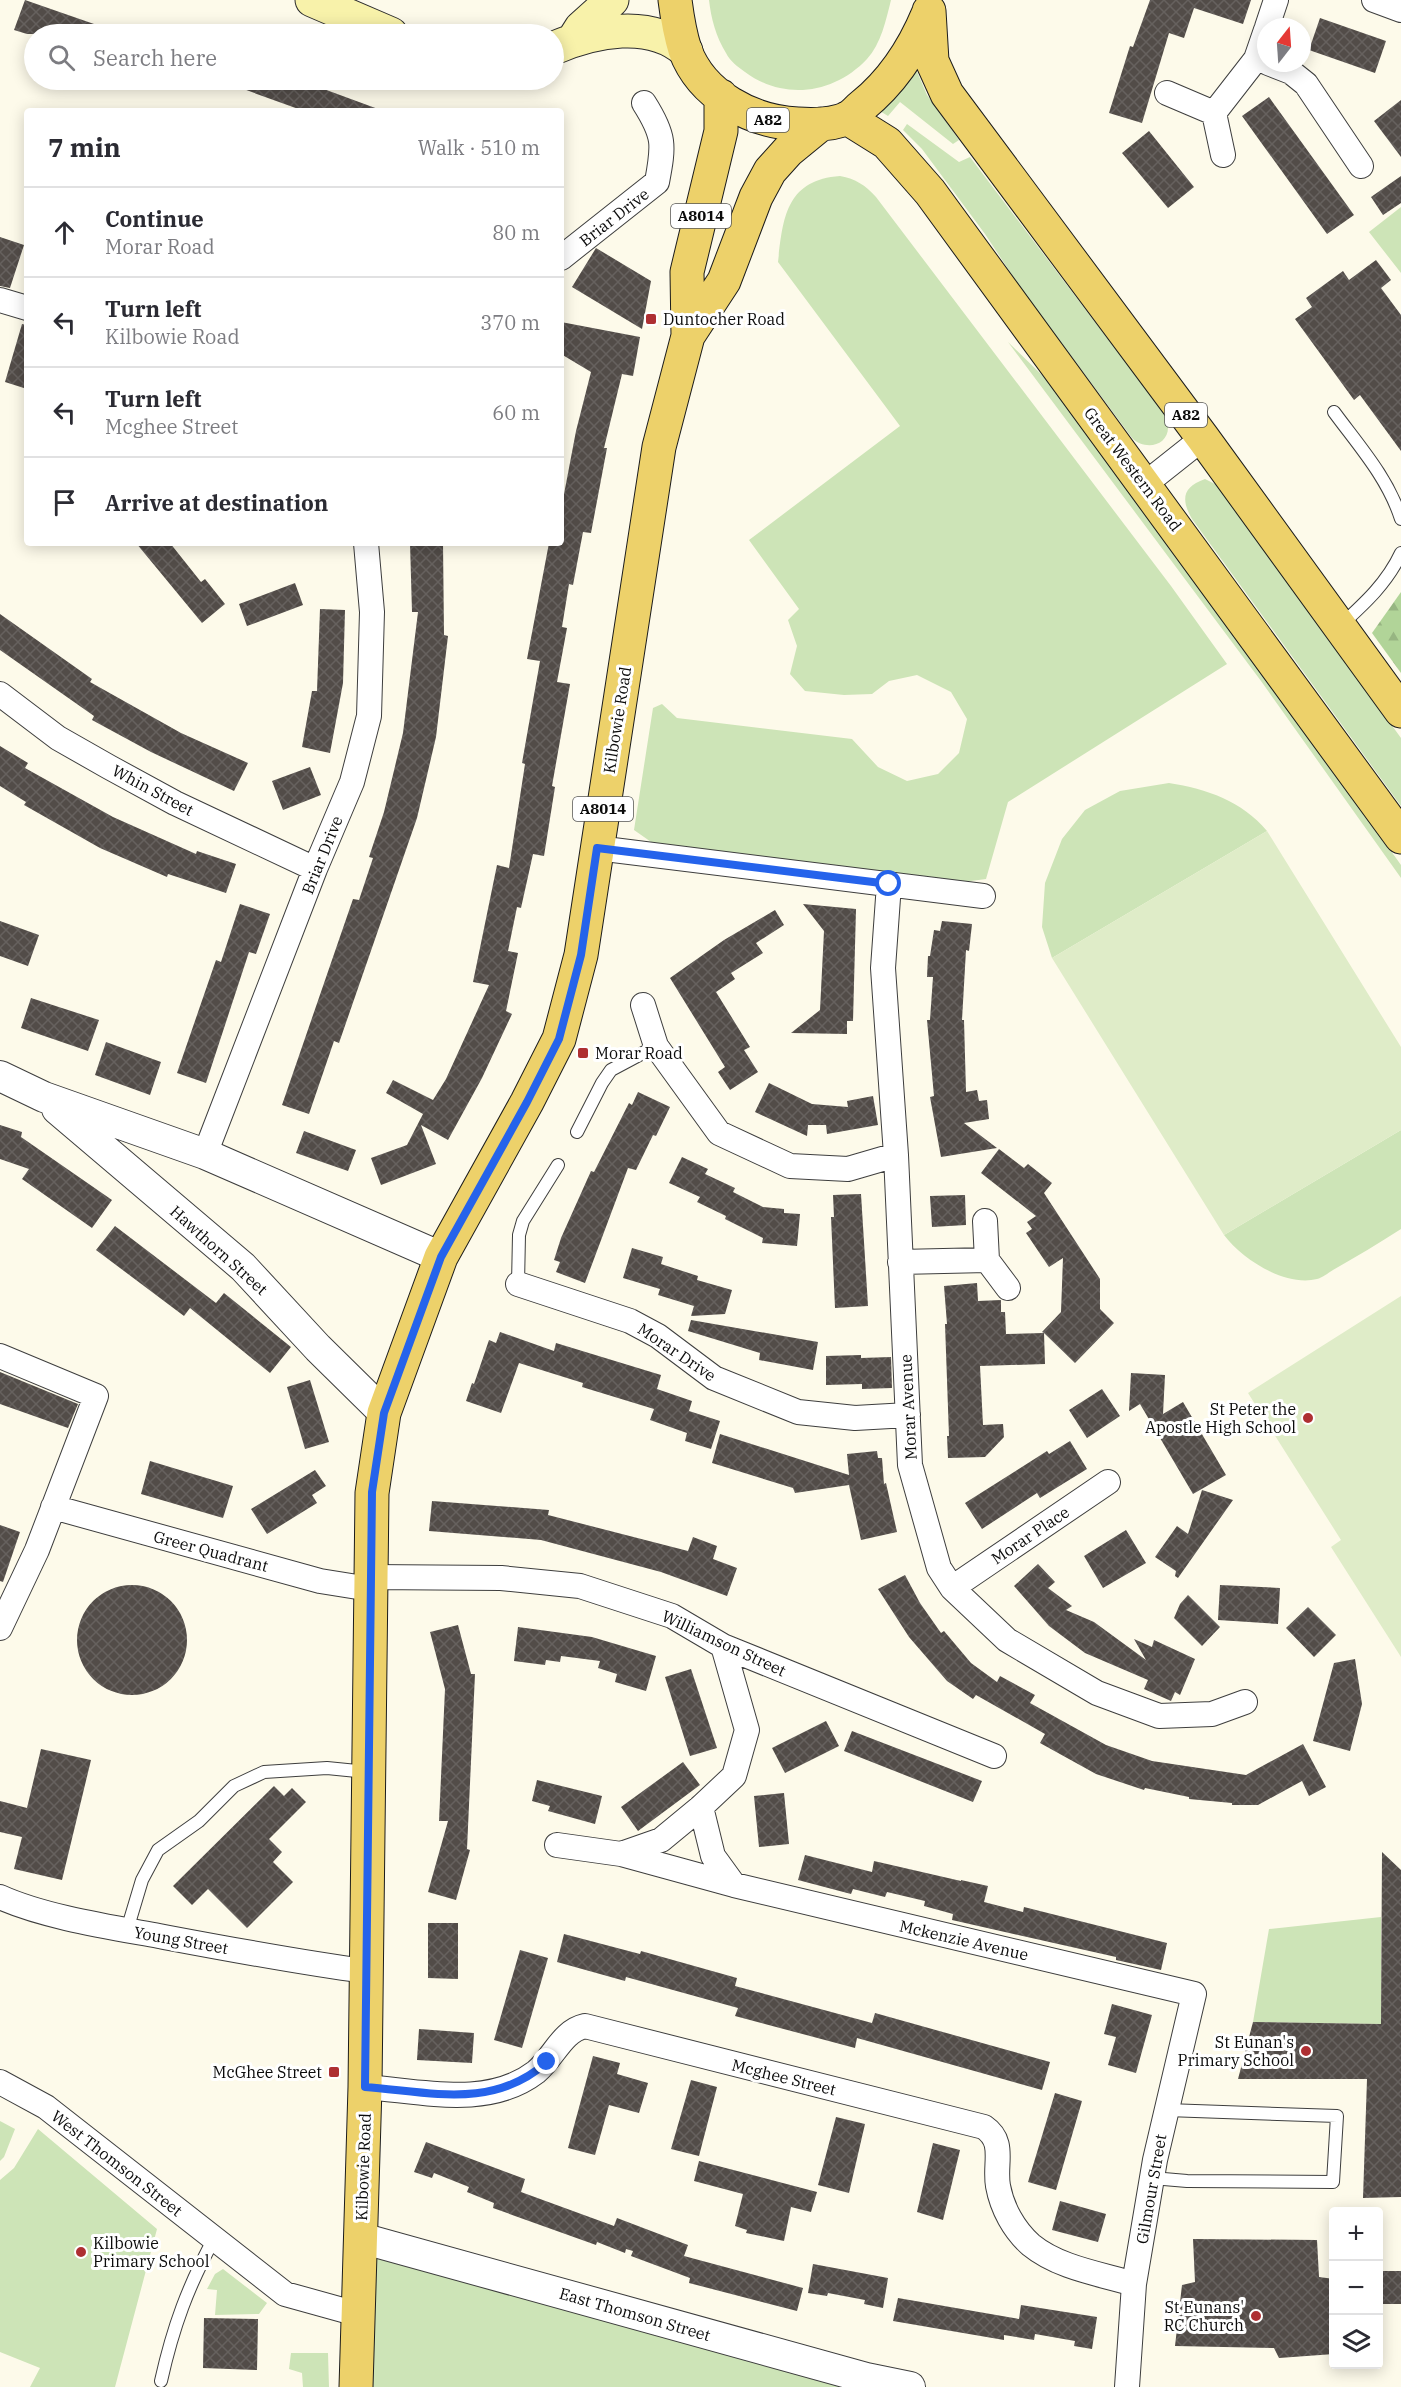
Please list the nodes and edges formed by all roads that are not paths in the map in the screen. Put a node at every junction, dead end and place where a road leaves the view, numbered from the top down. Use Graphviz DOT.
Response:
graph roads {
  1 [pos="312,0"];
  2 [pos="612,0"];
  3 [pos="675,0"];
  4 [pos="1276,0"];
  5 [pos="1374,0"];
  6 [pos="930,6"];
  7 [pos="1401,10"];
  8 [pos="1270,18"];
  9 [pos="368,24"];
  10 [pos="564,43"];
  11 [pos="686,51"];
  12 [pos="1257,67"];
  13 [pos="1291,72"];
  14 [pos="1167,93"];
  15 [pos="721,96"];
  16 [pos="644,103"];
  17 [pos="1214,113"];
  18 [pos="834,121"];
  19 [pos="1223,155"];
  20 [pos="1361,166"];
  21 [pos="564,256"];
  22 [pos="0,300"];
  23 [pos="24,307"];
  24 [pos="688,336"];
  25 [pos="1334,412"];
  26 [pos="1203,438"];
  27 [pos="1145,484"];
  28 [pos="1401,519"];
  29 [pos="366,546"];
  30 [pos="1401,553"];
  31 [pos="1340,626"];
  32 [pos="0,694"];
  33 [pos="1401,711"];
  34 [pos="1401,837"];
  35 [pos="597,848"];
  36 [pos="315,869"];
  37 [pos="889,884"];
  38 [pos="983,897"];
  39 [pos="644,1005"];
  40 [pos="656,1046"];
  41 [pos="0,1076"];
  42 [pos="44,1097"];
  43 [pos="577,1132"];
  44 [pos="206,1154"];
  45 [pos="896,1155"];
  46 [pos="558,1165"];
  47 [pos="985,1221"];
  48 [pos="441,1257"];
  49 [pos="987,1260"];
  50 [pos="900,1262"];
  51 [pos="518,1284"];
  52 [pos="1008,1288"];
  53 [pos="0,1356"];
  54 [pos="384,1413"];
  55 [pos="908,1415"];
  56 [pos="1108,1482"];
  57 [pos="53,1507"];
  58 [pos="370,1583"];
  59 [pos="952,1588"];
  60 [pos="0,1628"];
  61 [pos="723,1646"];
  62 [pos="1245,1702"];
  63 [pos="994,1756"];
  64 [pos="369,1772"];
  65 [pos="701,1808"];
  66 [pos="557,1845"];
  67 [pos="621,1854"];
  68 [pos="734,1886"];
  69 [pos="0,1897"];
  70 [pos="127,1930"];
  71 [pos="365,1971"];
  72 [pos="1194,1995"];
  73 [pos="0,2082"];
  74 [pos="365,2087"];
  75 [pos="1167,2110"];
  76 [pos="1152,2178"];
  77 [pos="215,2237"];
  78 [pos="361,2238"];
  79 [pos="1134,2284"];
  80 [pos="357,2314"];
  81 [pos="161,2381"];
  82 [pos="869,2383"];
  83 [pos="356,2387"];
  84 [pos="910,2387"];
  85 [pos="1127,2387"];
  1 -- 9 [label="main road"];
  2 -- 10 [label="main road"];
  3 -- 11 [label="main road, A82"];
  4 -- 8 [label="street"];
  5 -- 7 [label="street"];
  6 -- 18 [label="main road, A82"];
  6 -- 26 [label="main road, A82"];
  10 -- 11 [label="main road"];
  11 -- 15 [label="main road, A82"];
  12 -- 17 [label="street"];
  13 -- 20 [label="street"];
  14 -- 17 [label="street"];
  15 -- 18 [label="main road, A82"];
  15 -- 24 [label="main road, Kilbowie Road / A8014"];
  16 -- 21 [label="street, Briar Drive"];
  17 -- 19 [label="street"];
  18 -- 24 [label="main road, A8014"];
  18 -- 27 [label="main road, Great Western Road / A82"];
  22 -- 23 [label="street"];
  24 -- 35 [label="main road, Kilbowie Road / A8014"];
  25 -- 28 [label="lane"];
  26 -- 27 [label="street"];
  26 -- 31 [label="main road, A82"];
  27 -- 34 [label="main road, Great Western Road / A82"];
  29 -- 36 [label="street, Briar Drive"];
  30 -- 31 [label="lane"];
  31 -- 33 [label="main road, A82"];
  32 -- 36 [label="street, Whin Street"];
  35 -- 37 [label="street"];
  35 -- 48 [label="main road, Kilbowie Road / A8014"];
  36 -- 44 [label="street, Briar Drive"];
  37 -- 38 [label="street"];
  37 -- 45 [label="street, Morar Avenue"];
  39 -- 40 [label="street"];
  40 -- 43 [label="lane"];
  40 -- 45 [label="street"];
  41 -- 42 [label="street, Hawthorn Street"];
  42 -- 44 [label="street, Hawthorn Street"];
  42 -- 54 [label="street, Hawthorn Street"];
  44 -- 48 [label="street, Hawthorn Street"];
  45 -- 50 [label="street, Morar Avenue"];
  46 -- 51 [label="lane"];
  47 -- 49 [label="street"];
  48 -- 54 [label="main road, Kilbowie Road / A8014"];
  49 -- 50 [label="street"];
  49 -- 52 [label="street"];
  50 -- 55 [label="street, Morar Avenue"];
  51 -- 55 [label="street, Morar Drive"];
  53 -- 57 [label="street"];
  54 -- 58 [label="main road, Kilbowie Road / A8014"];
  55 -- 59 [label="street, Morar Avenue"];
  56 -- 59 [label="street, Morar Place"];
  57 -- 58 [label="street, Greer Quadrant"];
  57 -- 60 [label="street"];
  58 -- 61 [label="street, Williamson Street"];
  58 -- 64 [label="main road, Kilbowie Road / A8014"];
  59 -- 62 [label="street, Morar Avenue"];
  61 -- 63 [label="street, Williamson Street"];
  61 -- 65 [label="street, Mckenzie Avenue"];
  64 -- 70 [label="lane"];
  64 -- 71 [label="main road, Kilbowie Road / A8014"];
  65 -- 67 [label="street, Mckenzie Avenue"];
  65 -- 68 [label="street"];
  66 -- 67 [label="street, Mckenzie Avenue"];
  67 -- 68 [label="street, Mckenzie Avenue"];
  68 -- 72 [label="street, Mckenzie Avenue"];
  69 -- 70 [label="street, Young Street"];
  70 -- 71 [label="street, Young Street"];
  71 -- 74 [label="main road, Kilbowie Road / A8014"];
  72 -- 75 [label="street, Gilmour Street"];
  73 -- 77 [label="street, West Thomson Street"];
  74 -- 78 [label="main road, Kilbowie Road / A8014"];
  74 -- 79 [label="street, Mcghee Street"];
  75 -- 76 [label="street, Gilmour Street"];
  75 -- 76 [label="lane"];
  76 -- 79 [label="street, Gilmour Street"];
  77 -- 80 [label="street, West Thomson Street"];
  77 -- 81 [label="lane"];
  78 -- 80 [label="main road, Kilbowie Road / A8014"];
  78 -- 82 [label="street, East Thomson Street"];
  79 -- 85 [label="street, Gilmour Street"];
  80 -- 83 [label="main road, Kilbowie Road / A8014"];
  82 -- 84 [label="street, East Thomson Street"];
}
